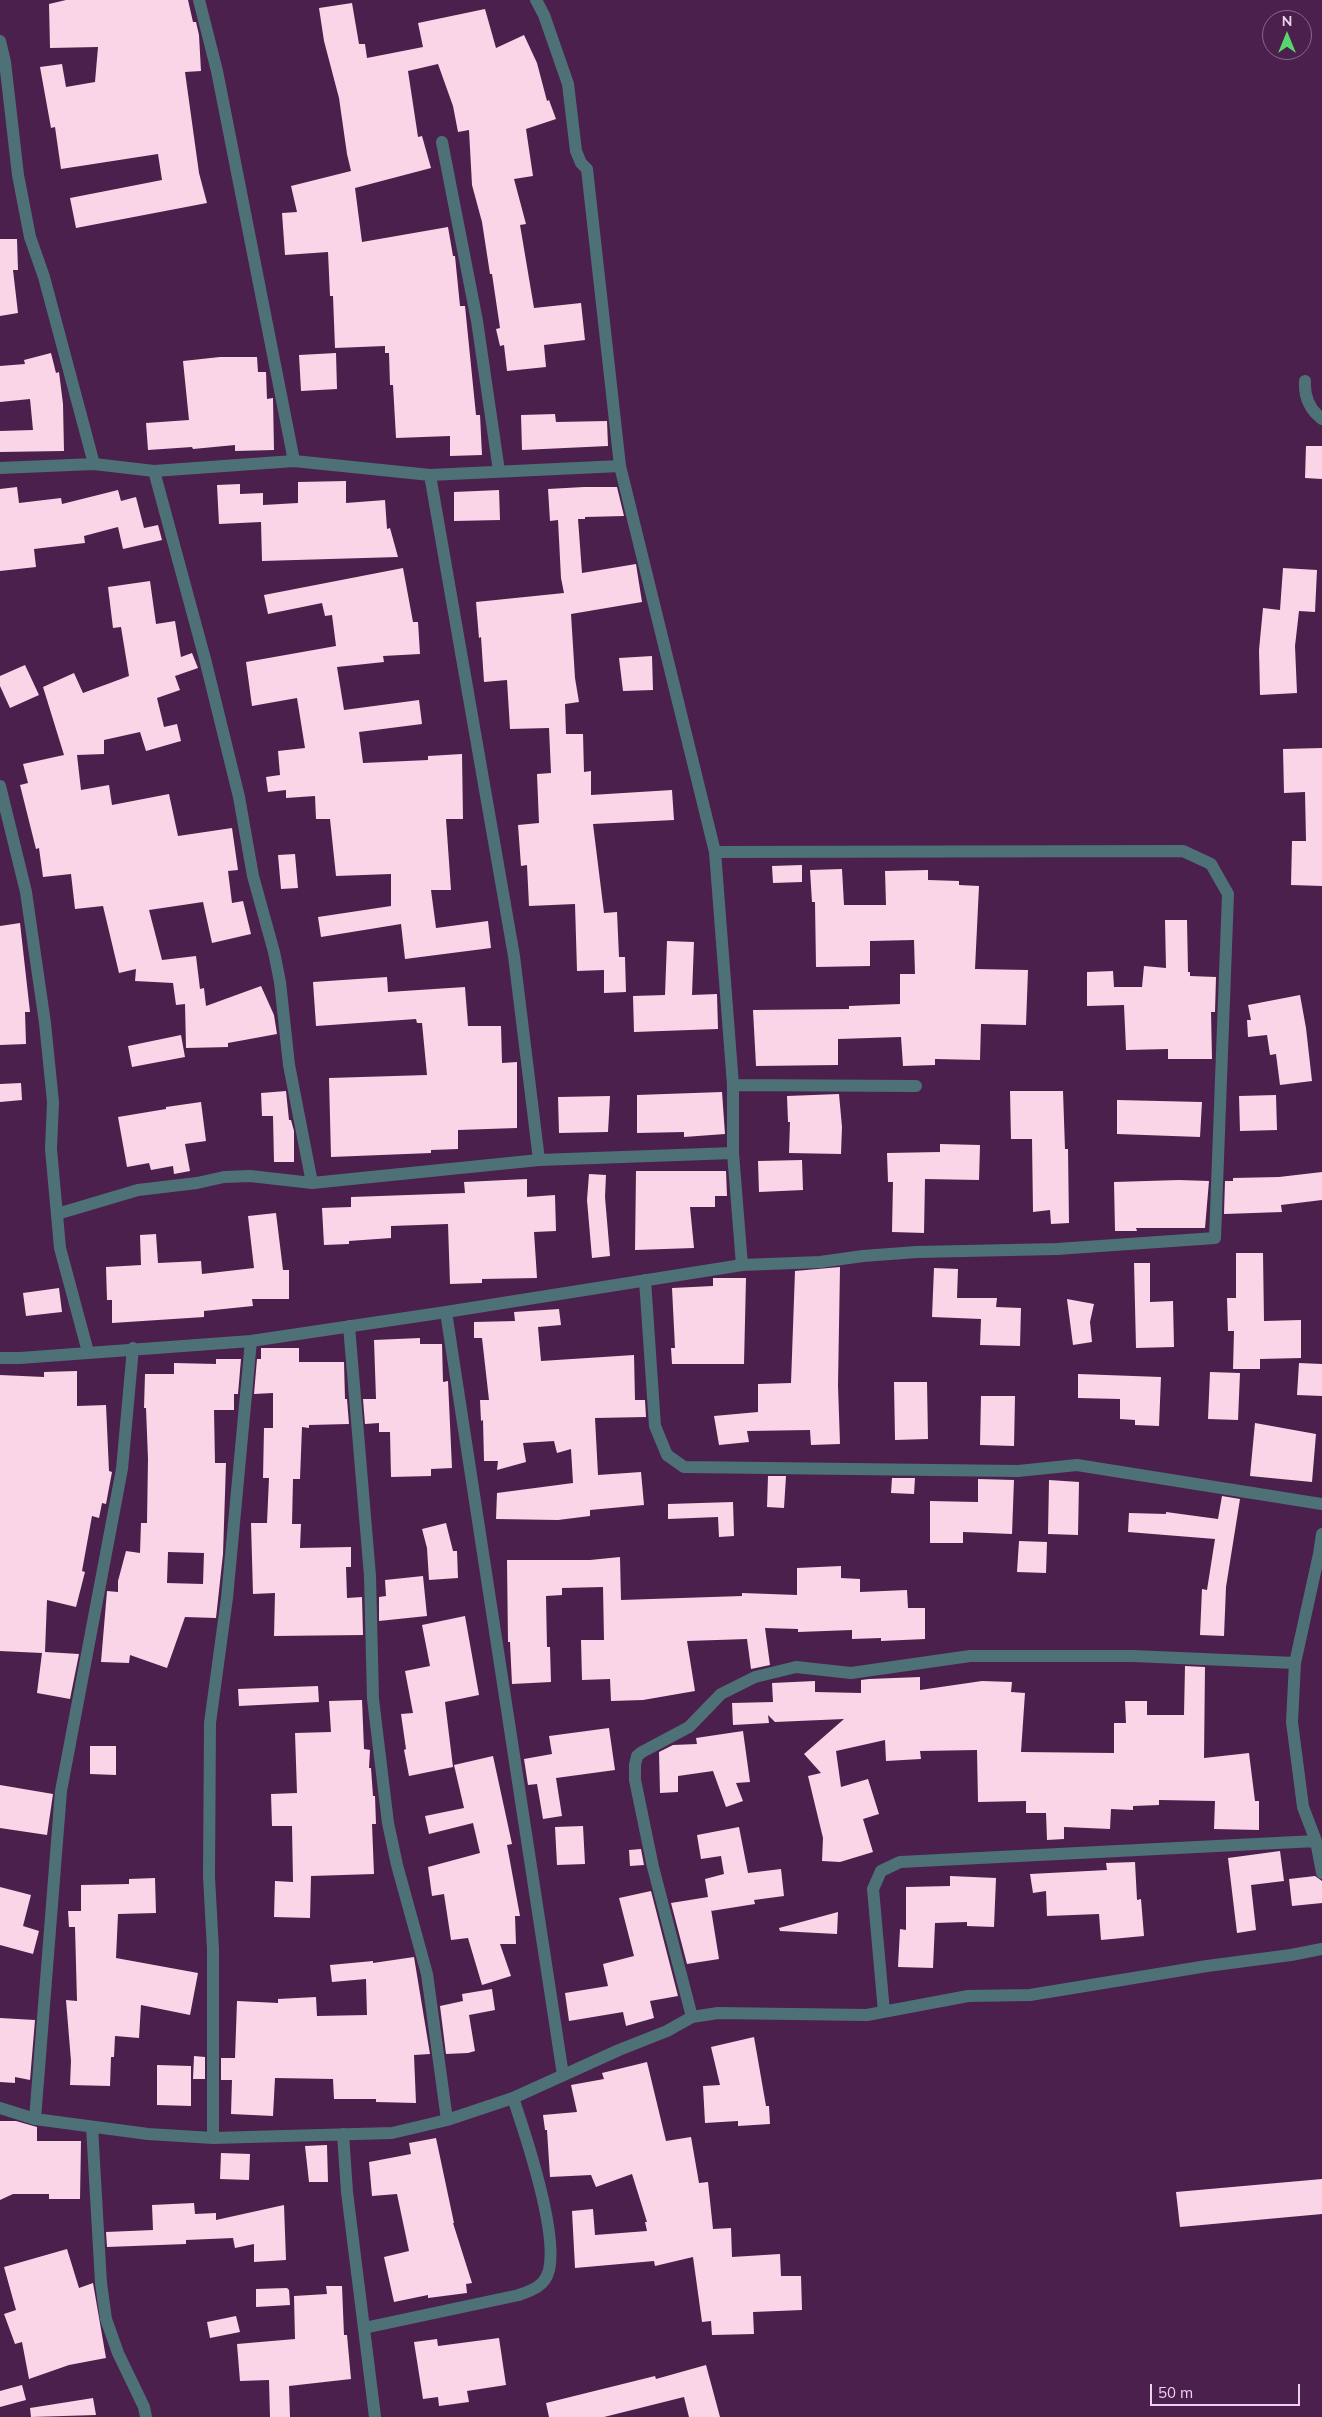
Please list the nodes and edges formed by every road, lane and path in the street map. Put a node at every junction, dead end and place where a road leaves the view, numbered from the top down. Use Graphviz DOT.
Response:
graph roads {
  1 [pos="199,0"];
  2 [pos="536,0"];
  3 [pos="0,41"];
  4 [pos="442,142"];
  5 [pos="1305,381"];
  6 [pos="1322,419"];
  7 [pos="294,461"];
  8 [pos="94,464"];
  9 [pos="620,466"];
  10 [pos="0,468"];
  11 [pos="154,471"];
  12 [pos="499,471"];
  13 [pos="430,474"];
  14 [pos="0,786"];
  15 [pos="716,852"];
  16 [pos="733,1086"];
  17 [pos="916,1086"];
  18 [pos="733,1153"];
  19 [pos="539,1160"];
  20 [pos="312,1183"];
  21 [pos="56,1214"];
  22 [pos="742,1264"];
  23 [pos="645,1280"];
  24 [pos="446,1312"];
  25 [pos="349,1326"];
  26 [pos="251,1341"];
  27 [pos="133,1348"];
  28 [pos="88,1352"];
  29 [pos="0,1358"];
  30 [pos="1322,1504"];
  31 [pos="1322,1534"];
  32 [pos="1295,1663"];
  33 [pos="1316,1841"];
  34 [pos="1322,1873"];
  35 [pos="1322,1949"];
  36 [pos="884,2012"];
  37 [pos="692,2017"];
  38 [pos="563,2075"];
  39 [pos="513,2098"];
  40 [pos="0,2108"];
  41 [pos="35,2119"];
  42 [pos="447,2120"];
  43 [pos="92,2127"];
  44 [pos="343,2134"];
  45 [pos="212,2138"];
  46 [pos="364,2328"];
  47 [pos="146,2417"];
  48 [pos="375,2417"];
  1 -- 7 [label="street"];
  2 -- 9 [label="street"];
  3 -- 8 [label="street"];
  4 -- 12 [label="street"];
  5 -- 6 [label="street"];
  7 -- 11 [label="street"];
  7 -- 13 [label="street"];
  8 -- 10 [label="street"];
  8 -- 11 [label="street"];
  9 -- 12 [label="street"];
  9 -- 15 [label="street"];
  11 -- 20 [label="street"];
  12 -- 13 [label="street"];
  13 -- 19 [label="street"];
  14 -- 21 [label="street"];
  15 -- 16 [label="street"];
  15 -- 22 [label="street"];
  16 -- 17 [label="street"];
  16 -- 18 [label="street"];
  18 -- 19 [label="street"];
  18 -- 22 [label="street"];
  19 -- 20 [label="street"];
  20 -- 21 [label="street"];
  21 -- 28 [label="street"];
  22 -- 23 [label="street"];
  23 -- 24 [label="street"];
  23 -- 30 [label="street"];
  24 -- 25 [label="street"];
  24 -- 38 [label="street"];
  25 -- 26 [label="street"];
  25 -- 42 [label="street"];
  26 -- 27 [label="street"];
  26 -- 45 [label="street"];
  27 -- 28 [label="street"];
  27 -- 41 [label="street"];
  28 -- 29 [label="street"];
  31 -- 32 [label="street"];
  32 -- 33 [label="street"];
  32 -- 37 [label="street"];
  33 -- 34 [label="street"];
  33 -- 36 [label="street"];
  35 -- 36 [label="street"];
  36 -- 37 [label="street"];
  37 -- 38 [label="street"];
  38 -- 39 [label="street"];
  39 -- 42 [label="street"];
  39 -- 46 [label="street"];
  40 -- 41 [label="street"];
  41 -- 43 [label="street"];
  42 -- 44 [label="street"];
  43 -- 45 [label="street"];
  43 -- 47 [label="street"];
  44 -- 45 [label="street"];
  44 -- 46 [label="street"];
  46 -- 48 [label="street"];
}
